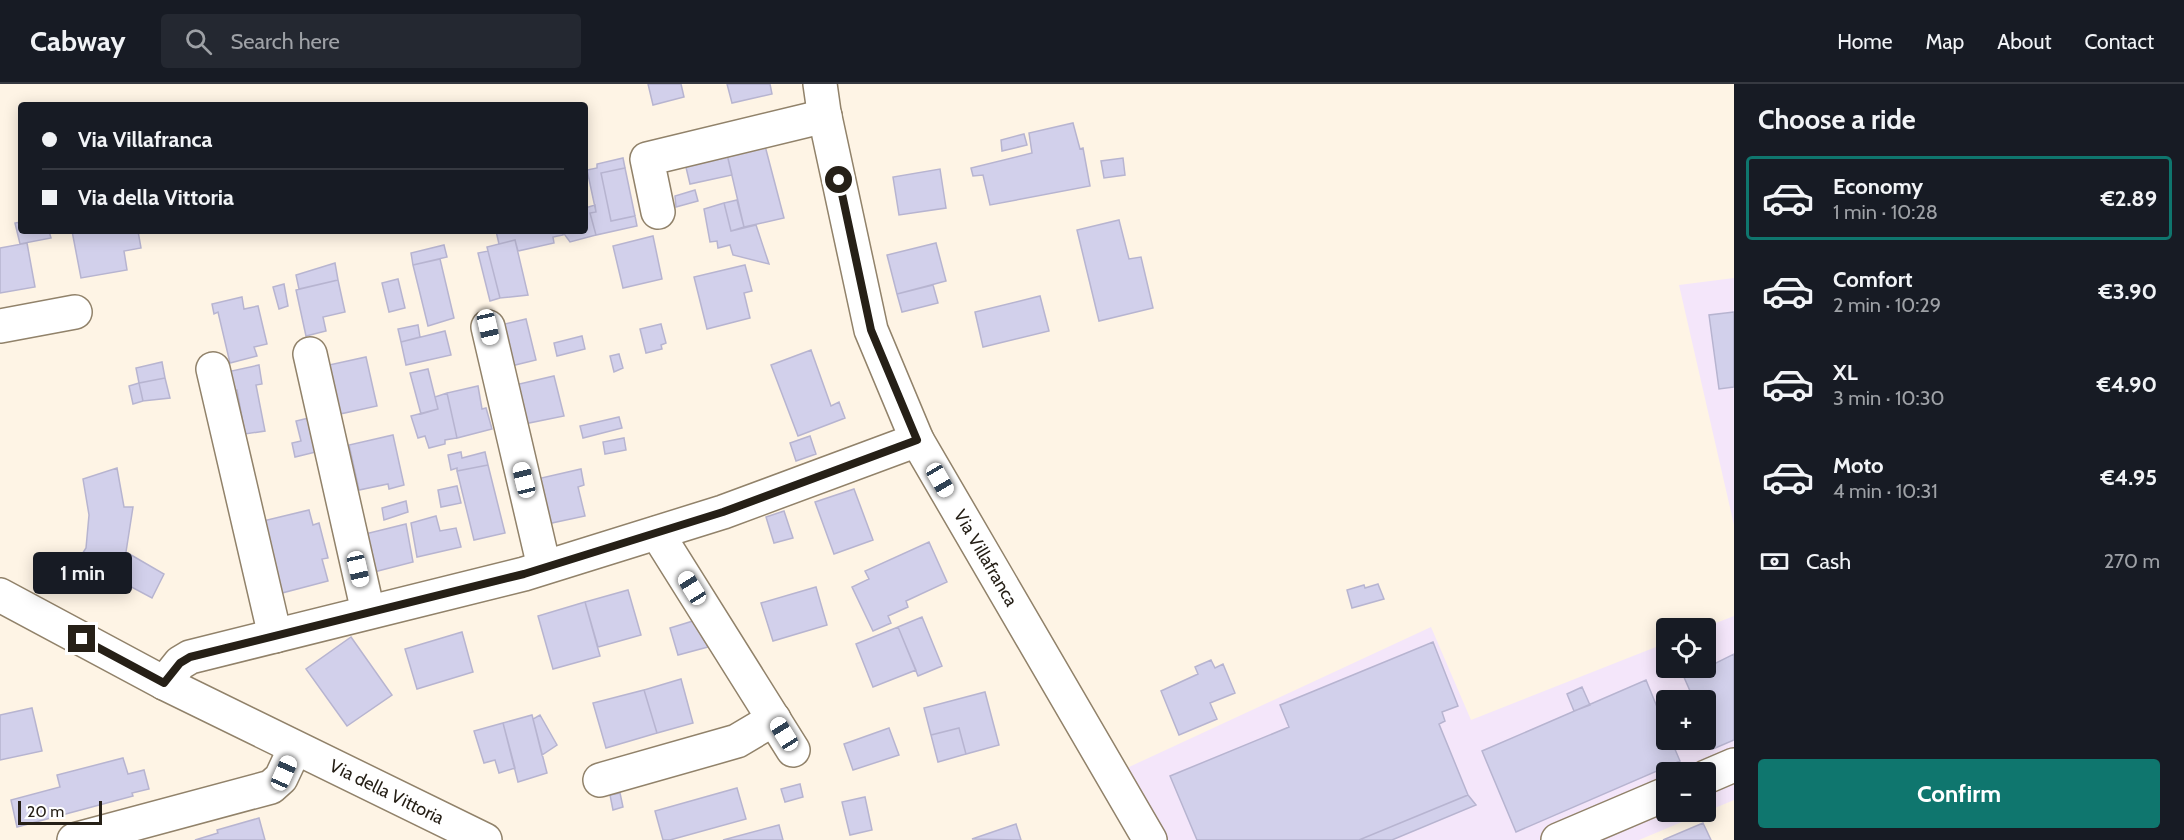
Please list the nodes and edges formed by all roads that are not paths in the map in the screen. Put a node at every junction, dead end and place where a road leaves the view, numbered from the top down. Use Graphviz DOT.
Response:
graph roads {
  1 [pos="820,84"];
  2 [pos="825,116"];
  3 [pos="657,212"];
  4 [pos="75,312"];
  5 [pos="0,326"];
  6 [pos="488,327"];
  7 [pos="310,354"];
  8 [pos="213,369"];
  9 [pos="917,440"];
  10 [pos="657,532"];
  11 [pos="544,567"];
  12 [pos="0,595"];
  13 [pos="368,612"];
  14 [pos="275,636"];
  15 [pos="164,683"];
  16 [pos="774,719"];
  17 [pos="295,748"];
  18 [pos="793,750"];
  19 [pos="1734,765"];
  20 [pos="1716,773"];
  21 [pos="600,780"];
  22 [pos="1656,798"];
  23 [pos="74,840"];
  24 [pos="485,840"];
  25 [pos="1150,840"];
  26 [pos="1558,840"];
  1 -- 2 [label="street, Via Villafranca"];
  2 -- 3 [label="street"];
  2 -- 9 [label="street, Via Villafranca"];
  4 -- 5 [label="street"];
  6 -- 11 [label="street"];
  7 -- 13 [label="street"];
  8 -- 14 [label="street"];
  9 -- 10 [label="street"];
  9 -- 25 [label="street, Via Villafranca"];
  10 -- 11 [label="street"];
  10 -- 16 [label="street"];
  11 -- 13 [label="street"];
  12 -- 15 [label="street, Via della Vittoria"];
  13 -- 14 [label="street"];
  14 -- 15 [label="street"];
  15 -- 17 [label="street, Via della Vittoria"];
  16 -- 18 [label="street"];
  16 -- 21 [label="street"];
  17 -- 23 [label="street"];
  17 -- 24 [label="street, Via della Vittoria"];
  19 -- 20 [label="street"];
  22 -- 26 [label="street"];
}
